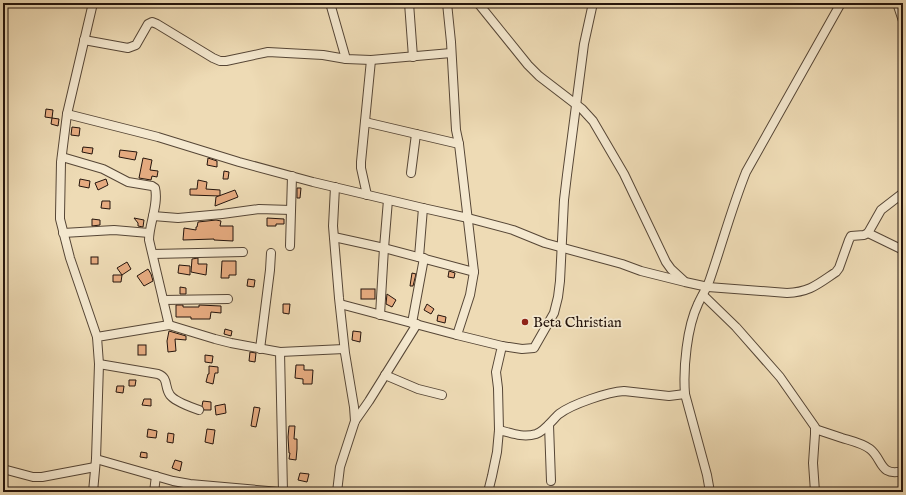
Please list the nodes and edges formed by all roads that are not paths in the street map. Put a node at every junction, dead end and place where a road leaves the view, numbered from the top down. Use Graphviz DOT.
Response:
graph roads {
  1 [pos="93,3"];
  2 [pos="330,3"];
  3 [pos="409,3"];
  4 [pos="447,3"];
  5 [pos="478,3"];
  6 [pos="593,3"];
  7 [pos="840,3"];
  8 [pos="897,3"];
  9 [pos="903,21"];
  10 [pos="84,40"];
  11 [pos="451,53"];
  12 [pos="413,57"];
  13 [pos="346,59"];
  14 [pos="371,60"];
  15 [pos="576,105"];
  16 [pos="67,114"];
  17 [pos="365,122"];
  18 [pos="416,134"];
  19 [pos="459,144"];
  20 [pos="62,157"];
  21 [pos="411,173"];
  22 [pos="292,176"];
  23 [pos="335,187"];
  24 [pos="903,193"];
  25 [pos="367,195"];
  26 [pos="388,200"];
  27 [pos="423,208"];
  28 [pos="291,210"];
  29 [pos="153,216"];
  30 [pos="468,218"];
  31 [pos="64,233"];
  32 [pos="149,233"];
  33 [pos="868,233"];
  34 [pos="334,237"];
  35 [pos="290,246"];
  36 [pos="384,248"];
  37 [pos="561,248"];
  38 [pos="903,250"];
  39 [pos="243,252"];
  40 [pos="271,253"];
  41 [pos="153,254"];
  42 [pos="422,257"];
  43 [pos="474,272"];
  44 [pos="685,282"];
  45 [pos="708,287"];
  46 [pos="703,295"];
  47 [pos="228,299"];
  48 [pos="163,300"];
  49 [pos="340,304"];
  50 [pos="380,315"];
  51 [pos="415,324"];
  52 [pos="169,325"];
  53 [pos="457,335"];
  54 [pos="97,338"];
  55 [pos="502,346"];
  56 [pos="260,349"];
  57 [pos="344,349"];
  58 [pos="280,352"];
  59 [pos="99,364"];
  60 [pos="385,375"];
  61 [pos="442,394"];
  62 [pos="685,394"];
  63 [pos="199,410"];
  64 [pos="355,421"];
  65 [pos="548,425"];
  66 [pos="815,429"];
  67 [pos="499,430"];
  68 [pos="96,463"];
  69 [pos="3,469"];
  70 [pos="903,471"];
  71 [pos="156,476"];
  72 [pos="550,481"];
  73 [pos="189,488"];
  74 [pos="93,492"];
  75 [pos="154,492"];
  76 [pos="281,492"];
  77 [pos="337,492"];
  78 [pos="381,492"];
  79 [pos="456,492"];
  80 [pos="488,492"];
  81 [pos="710,492"];
  82 [pos="815,492"];
  1 -- 10 [label="street"];
  2 -- 13 [label="street"];
  3 -- 12 [label="street"];
  4 -- 11 [label="street"];
  5 -- 15 [label="street"];
  6 -- 15 [label="street"];
  7 -- 45 [label="street"];
  8 -- 9 [label="street"];
  10 -- 13 [label="street"];
  10 -- 16 [label="street"];
  11 -- 12 [label="street"];
  11 -- 19 [label="street"];
  12 -- 14 [label="street"];
  13 -- 14 [label="street"];
  14 -- 17 [label="street"];
  15 -- 37 [label="street"];
  15 -- 44 [label="street"];
  16 -- 20 [label="street"];
  16 -- 22 [label="street"];
  17 -- 18 [label="street"];
  17 -- 25 [label="street"];
  18 -- 19 [label="street"];
  18 -- 21 [label="street"];
  19 -- 30 [label="street"];
  20 -- 29 [label="street"];
  20 -- 31 [label="street"];
  22 -- 23 [label="street"];
  22 -- 28 [label="street"];
  23 -- 25 [label="street"];
  23 -- 34 [label="street"];
  24 -- 33 [label="street"];
  25 -- 26 [label="street"];
  26 -- 27 [label="street"];
  26 -- 36 [label="street"];
  27 -- 30 [label="street"];
  27 -- 42 [label="street"];
  28 -- 29 [label="street"];
  28 -- 35 [label="street"];
  29 -- 32 [label="street"];
  30 -- 37 [label="street"];
  30 -- 43 [label="street"];
  31 -- 32 [label="street"];
  31 -- 54 [label="street"];
  32 -- 41 [label="street"];
  33 -- 38 [label="street"];
  33 -- 45 [label="street"];
  34 -- 36 [label="street"];
  34 -- 49 [label="street"];
  36 -- 42 [label="street"];
  36 -- 50 [label="street"];
  37 -- 44 [label="street"];
  37 -- 55 [label="street"];
  39 -- 41 [label="street"];
  40 -- 56 [label="street"];
  41 -- 48 [label="street"];
  42 -- 43 [label="street"];
  42 -- 51 [label="street"];
  43 -- 53 [label="street"];
  44 -- 45 [label="street"];
  45 -- 46 [label="street"];
  46 -- 62 [label="street"];
  46 -- 66 [label="street"];
  47 -- 48 [label="street"];
  48 -- 52 [label="street"];
  49 -- 50 [label="street"];
  49 -- 57 [label="street"];
  50 -- 51 [label="street"];
  51 -- 53 [label="street"];
  51 -- 60 [label="street"];
  52 -- 54 [label="street"];
  52 -- 56 [label="street"];
  53 -- 55 [label="street"];
  54 -- 59 [label="street"];
  55 -- 67 [label="street"];
  56 -- 58 [label="street"];
  57 -- 58 [label="street"];
  57 -- 64 [label="street"];
  58 -- 76 [label="street"];
  59 -- 63 [label="street"];
  59 -- 68 [label="street"];
  60 -- 61 [label="street"];
  60 -- 64 [label="street"];
  62 -- 65 [label="street"];
  62 -- 81 [label="street"];
  64 -- 77 [label="street"];
  65 -- 67 [label="street"];
  65 -- 72 [label="street"];
  66 -- 70 [label="street"];
  66 -- 82 [label="street"];
  67 -- 80 [label="street"];
  68 -- 69 [label="street"];
  68 -- 71 [label="street"];
  68 -- 74 [label="street"];
  71 -- 73 [label="street"];
  71 -- 75 [label="street"];
  73 -- 76 [label="street"];
  78 -- 79 [label="street"];
}
